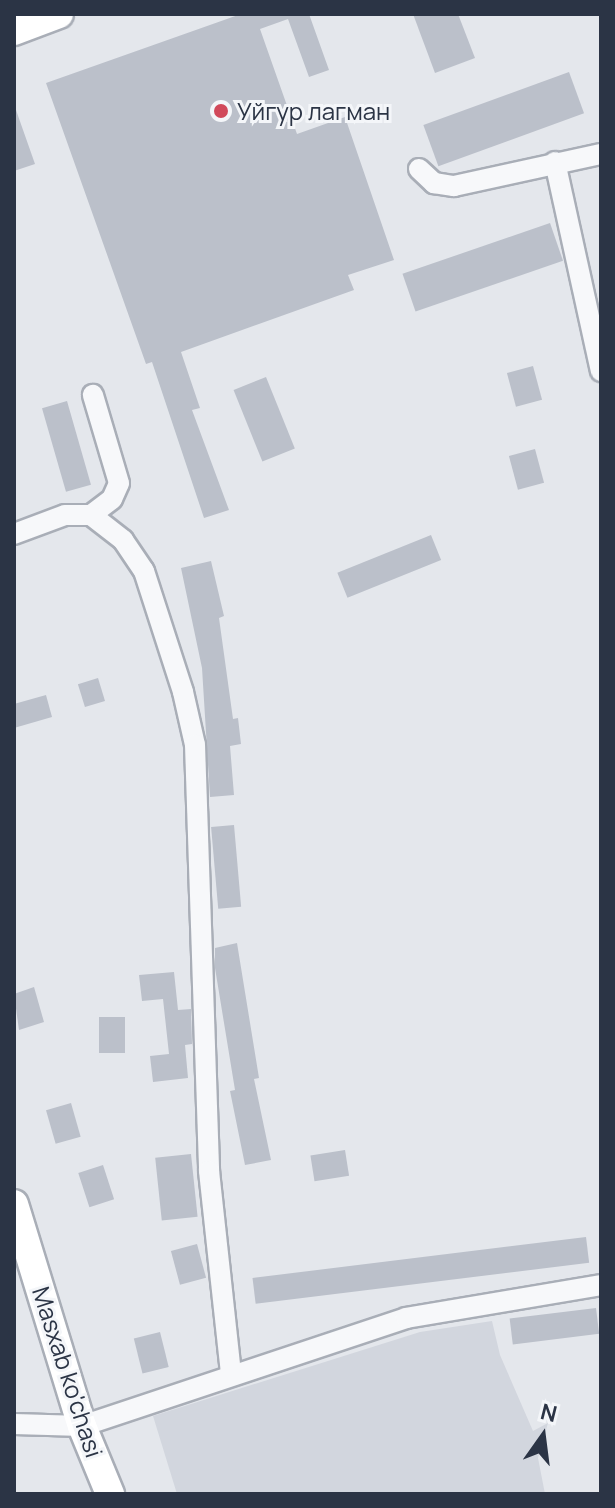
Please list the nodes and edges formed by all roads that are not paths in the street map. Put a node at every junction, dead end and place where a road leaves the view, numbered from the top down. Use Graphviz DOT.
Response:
graph roads {
  1 [pos="59,14"];
  2 [pos="14,31"];
  3 [pos="601,154"];
  4 [pos="555,162"];
  5 [pos="419,169"];
  6 [pos="601,371"];
  7 [pos="93,395"];
  8 [pos="91,515"];
  9 [pos="14,534"];
  10 [pos="14,1204"];
  11 [pos="601,1285"];
  12 [pos="231,1373"];
  13 [pos="14,1424"];
  14 [pos="82,1426"];
  15 [pos="110,1494"];
  1 -- 2 [label="main road"];
  3 -- 4 [label="street"];
  4 -- 5 [label="street"];
  4 -- 6 [label="street"];
  7 -- 8 [label="street"];
  8 -- 9 [label="street"];
  8 -- 12 [label="street"];
  10 -- 14 [label="main road, Masxab ko'chasi"];
  11 -- 12 [label="street"];
  12 -- 14 [label="street"];
  13 -- 14 [label="street"];
  14 -- 15 [label="main road, Masxab ko'chasi"];
}
